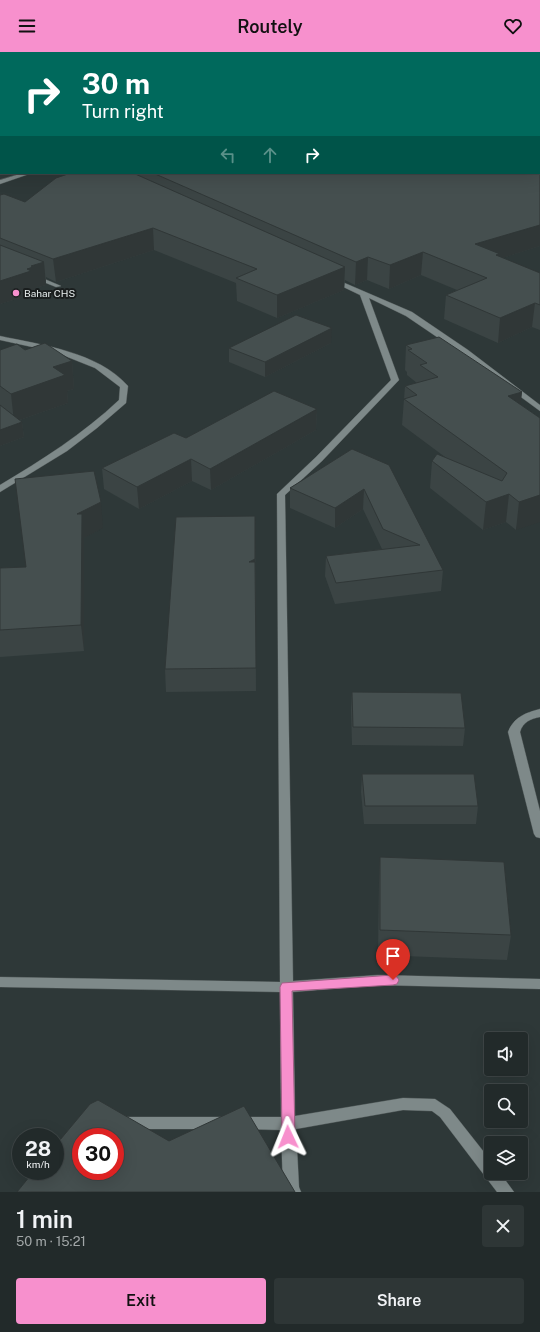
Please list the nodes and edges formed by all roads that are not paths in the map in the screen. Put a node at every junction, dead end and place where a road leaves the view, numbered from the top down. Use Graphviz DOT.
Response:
graph roads {
  1 [pos="26,174"];
  2 [pos="0,182"];
  3 [pos="29,274"];
  4 [pos="326,277"];
  5 [pos="58,286"];
  6 [pos="363,293"];
  7 [pos="0,338"];
  8 [pos="539,406"];
  9 [pos="0,489"];
  10 [pos="540,713"];
  11 [pos="540,834"];
  12 [pos="0,982"];
  13 [pos="540,984"];
  14 [pos="286,987"];
  15 [pos="110,1124"];
  16 [pos="288,1124"];
  17 [pos="484,1164"];
  18 [pos="497,1180"];
  19 [pos="293,1192"];
  20 [pos="506,1192"];
  1 -- 2 [label="street"];
  3 -- 5 [label="street"];
  4 -- 6 [label="street"];
  6 -- 8 [label="street"];
  6 -- 14 [label="street"];
  7 -- 9 [label="street"];
  10 -- 11 [label="street"];
  12 -- 14 [label="street"];
  13 -- 14 [label="street"];
  14 -- 16 [label="street"];
  15 -- 16 [label="street"];
  16 -- 17 [label="street"];
  16 -- 19 [label="street"];
  18 -- 20 [label="street"];
}
